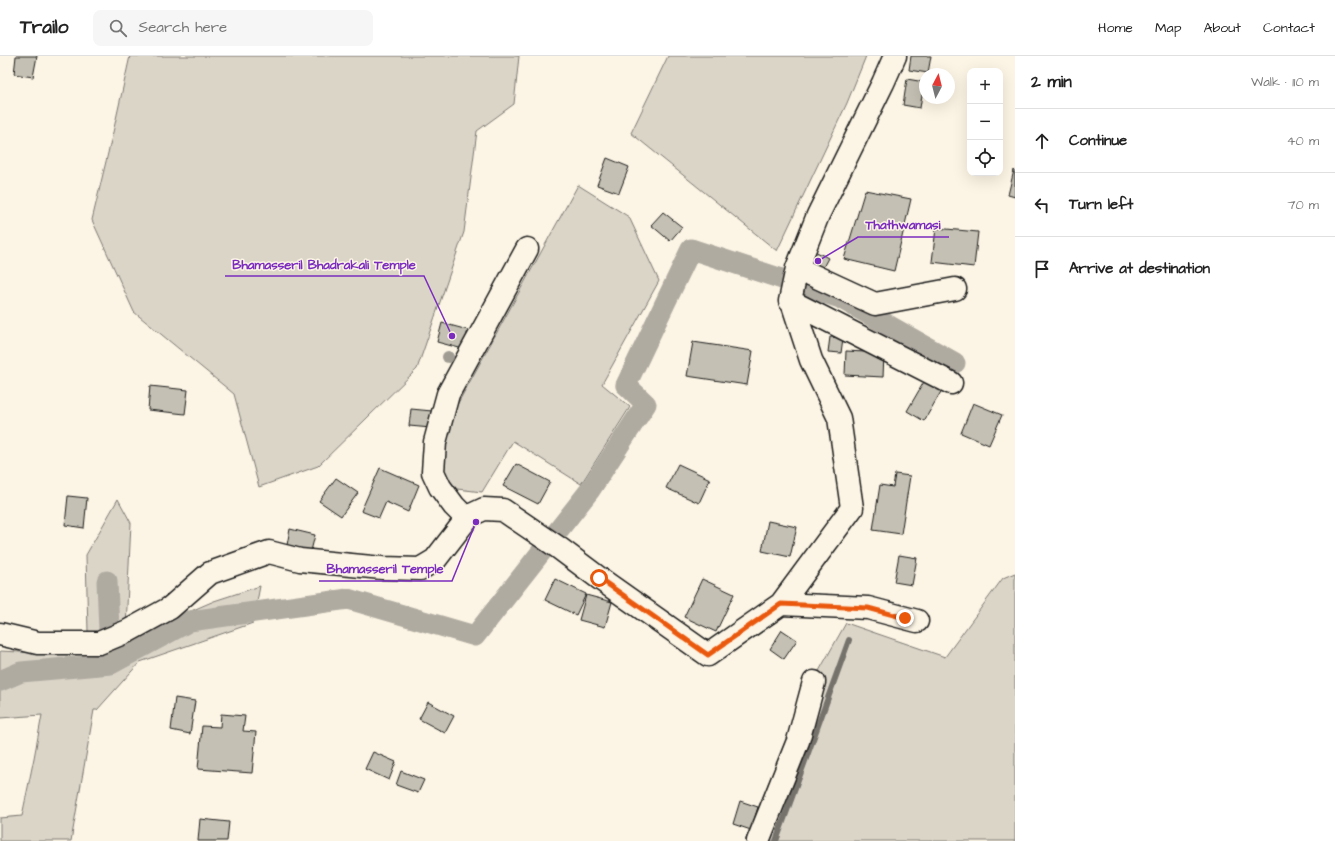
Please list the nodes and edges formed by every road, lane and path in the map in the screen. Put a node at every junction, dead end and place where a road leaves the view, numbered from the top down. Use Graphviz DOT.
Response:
graph roads {
  1 [pos="895,56"];
  2 [pos="527,248"];
  3 [pos="794,284"];
  4 [pos="955,289"];
  5 [pos="951,383"];
  6 [pos="467,519"];
  7 [pos="781,604"];
  8 [pos="917,622"];
  9 [pos="0,634"];
  10 [pos="814,682"];
  11 [pos="758,841"];
  1 -- 3 [label="street"];
  2 -- 6 [label="street"];
  3 -- 4 [label="street"];
  3 -- 5 [label="street"];
  3 -- 7 [label="street"];
  6 -- 7 [label="street"];
  6 -- 9 [label="street"];
  7 -- 8 [label="street"];
  10 -- 11 [label="street"];
}
